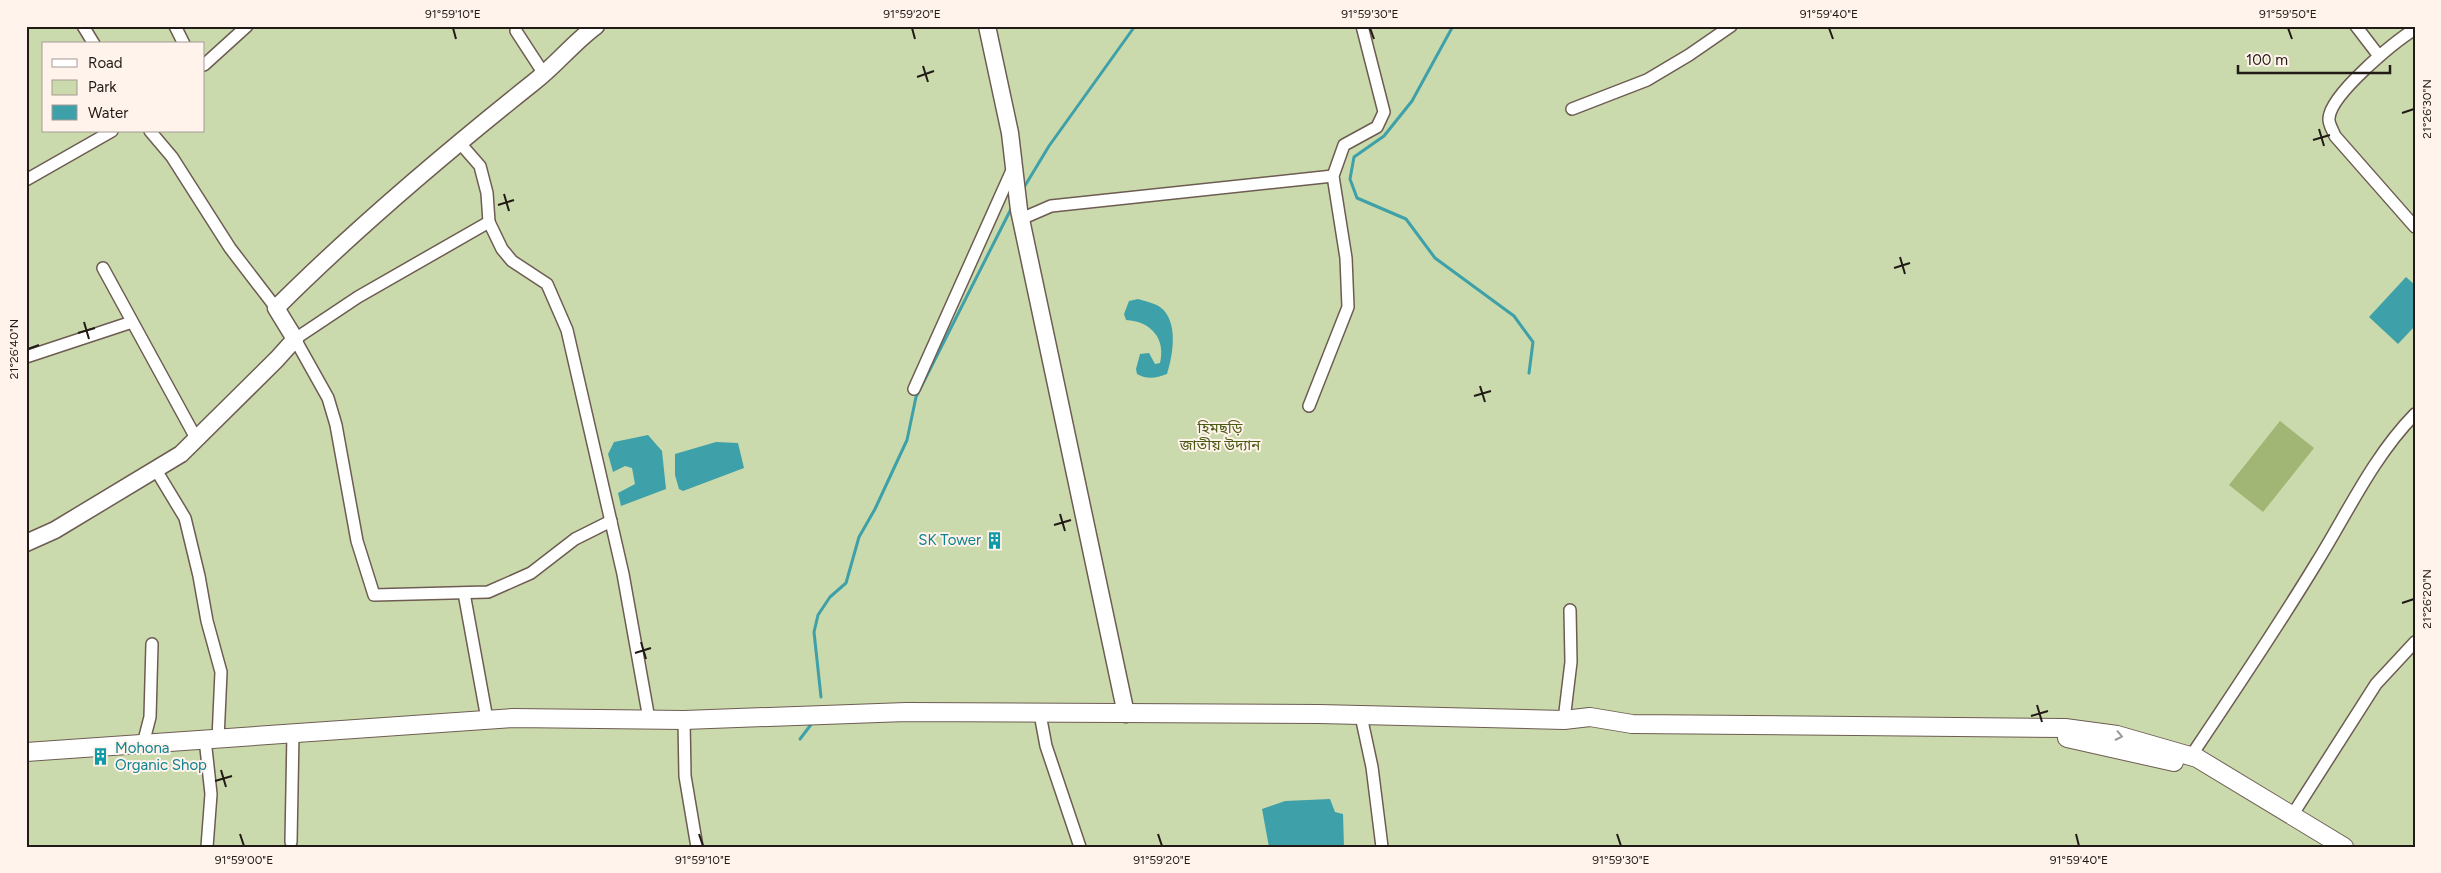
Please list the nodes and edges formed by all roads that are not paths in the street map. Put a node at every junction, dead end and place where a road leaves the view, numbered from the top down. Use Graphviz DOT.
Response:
graph roads {
  1 [pos="84,26"];
  2 [pos="175,26"];
  3 [pos="246,26"];
  4 [pos="596,26"];
  5 [pos="987,26"];
  6 [pos="1362,26"];
  7 [pos="1731,26"];
  8 [pos="2356,26"];
  9 [pos="2415,29"];
  10 [pos="516,31"];
  11 [pos="93,42"];
  12 [pos="183,42"];
  13 [pos="2379,56"];
  14 [pos="205,64"];
  15 [pos="544,74"];
  16 [pos="1572,109"];
  17 [pos="110,132"];
  18 [pos="151,132"];
  19 [pos="459,142"];
  20 [pos="1014,166"];
  21 [pos="1333,176"];
  22 [pos="26,180"];
  23 [pos="1020,215"];
  24 [pos="489,222"];
  25 [pos="2415,227"];
  26 [pos="103,268"];
  27 [pos="276,308"];
  28 [pos="132,322"];
  29 [pos="295,338"];
  30 [pos="26,357"];
  31 [pos="914,389"];
  32 [pos="1309,406"];
  33 [pos="2415,414"];
  34 [pos="196,440"];
  35 [pos="156,470"];
  36 [pos="611,521"];
  37 [pos="26,543"];
  38 [pos="464,592"];
  39 [pos="1570,610"];
  40 [pos="2415,642"];
  41 [pos="152,644"];
  42 [pos="1040,714"];
  43 [pos="1126,714"];
  44 [pos="1362,716"];
  45 [pos="487,719"];
  46 [pos="649,720"];
  47 [pos="684,720"];
  48 [pos="1564,720"];
  49 [pos="293,733"];
  50 [pos="212,739"];
  51 [pos="143,744"];
  52 [pos="26,752"];
  53 [pos="2191,756"];
  54 [pos="2293,814"];
  55 [pos="291,842"];
  56 [pos="207,847"];
  57 [pos="697,847"];
  58 [pos="1080,847"];
  59 [pos="1382,847"];
  60 [pos="2323,847"];
  61 [pos="2344,847"];
  1 -- 11 [label="street"];
  2 -- 12 [label="street"];
  3 -- 14 [label="street"];
  4 -- 15 [label="street"];
  5 -- 20 [label="street"];
  6 -- 21 [label="street"];
  7 -- 16 [label="street"];
  8 -- 13 [label="street"];
  9 -- 13 [label="street"];
  10 -- 15 [label="street"];
  13 -- 25 [label="street"];
  15 -- 19 [label="street"];
  17 -- 22 [label="street"];
  18 -- 27 [label="street"];
  19 -- 24 [label="street"];
  19 -- 27 [label="street"];
  20 -- 23 [label="street"];
  20 -- 31 [label="street"];
  21 -- 23 [label="street"];
  21 -- 32 [label="street"];
  23 -- 43 [label="street"];
  24 -- 29 [label="street"];
  24 -- 36 [label="street"];
  26 -- 28 [label="street"];
  27 -- 29 [label="street"];
  28 -- 30 [label="street"];
  28 -- 34 [label="street"];
  29 -- 34 [label="street"];
  29 -- 38 [label="street"];
  33 -- 53 [label="street"];
  34 -- 35 [label="street"];
  35 -- 37 [label="street"];
  35 -- 50 [label="street"];
  36 -- 38 [label="street"];
  36 -- 46 [label="street"];
  38 -- 45 [label="street"];
  39 -- 48 [label="street"];
  40 -- 54 [label="street"];
  41 -- 51 [label="street"];
  42 -- 43 [label="main road"];
  42 -- 47 [label="main road"];
  42 -- 58 [label="street"];
  43 -- 44 [label="main road"];
  44 -- 48 [label="main road"];
  44 -- 59 [label="street"];
  45 -- 46 [label="main road"];
  45 -- 49 [label="main road"];
  46 -- 47 [label="main road"];
  47 -- 57 [label="street"];
  48 -- 53 [label="main road, one-way"];
  48 -- 60 [label="main road"];
  49 -- 50 [label="main road"];
  49 -- 55 [label="street"];
  50 -- 51 [label="main road"];
  50 -- 56 [label="street"];
  51 -- 52 [label="main road"];
  53 -- 54 [label="main road"];
  54 -- 61 [label="main road"];
}
